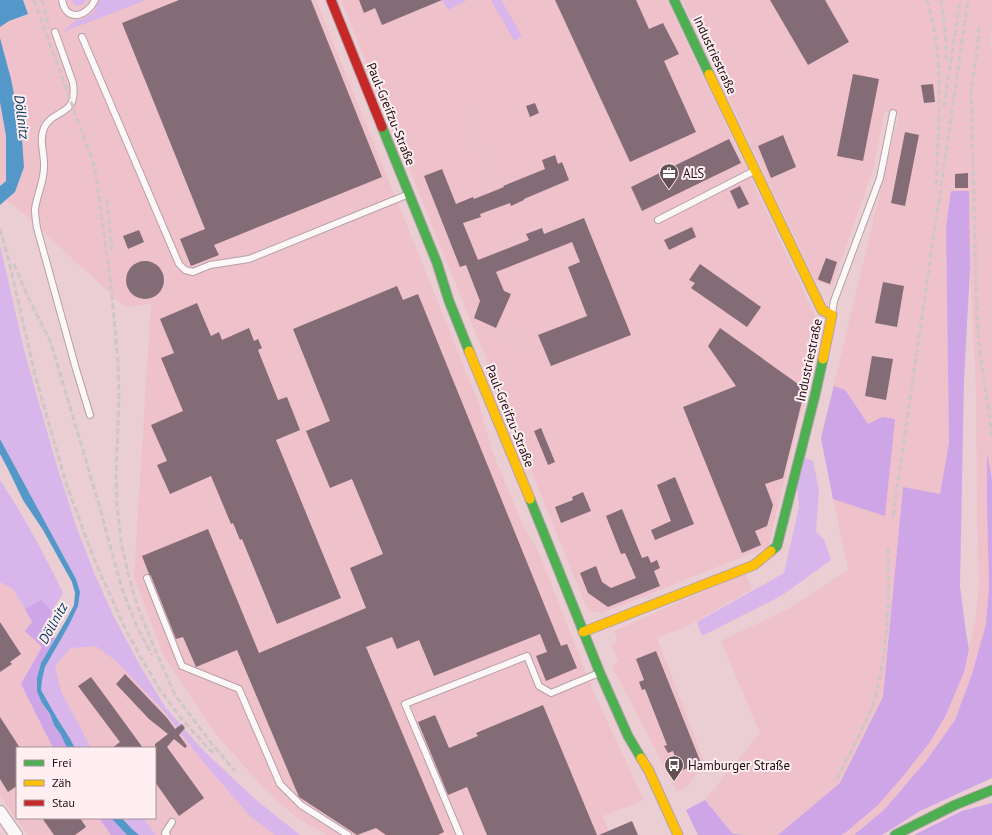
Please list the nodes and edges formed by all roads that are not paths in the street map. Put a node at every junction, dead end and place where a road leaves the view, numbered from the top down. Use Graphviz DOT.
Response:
graph roads {
  1 [pos="62,0"];
  2 [pos="95,0"];
  3 [pos="331,0"];
  4 [pos="674,0"];
  5 [pos="55,32"];
  6 [pos="82,37"];
  7 [pos="893,113"];
  8 [pos="755,171"];
  9 [pos="409,194"];
  10 [pos="658,220"];
  11 [pos="832,315"];
  12 [pos="90,415"];
  13 [pos="146,578"];
  14 [pos="583,632"];
  15 [pos="600,673"];
  16 [pos="992,790"];
  17 [pos="0,812"];
  18 [pos="172,822"];
  19 [pos="16,835"];
  20 [pos="167,835"];
  21 [pos="348,835"];
  22 [pos="460,835"];
  23 [pos="678,835"];
  24 [pos="895,835"];
  1 -- 2 [label="lane"];
  3 -- 9 [label="street, Paul-Greifzu-Straße"];
  4 -- 8 [label="street, Industriestraße"];
  5 -- 12 [label="lane"];
  6 -- 9 [label="lane"];
  7 -- 11 [label="lane"];
  8 -- 10 [label="lane"];
  8 -- 11 [label="street, Industriestraße"];
  9 -- 14 [label="street, Paul-Greifzu-Straße"];
  11 -- 14 [label="street, Industriestraße"];
  13 -- 21 [label="lane"];
  14 -- 15 [label="street, Paul-Greifzu-Straße"];
  15 -- 22 [label="lane"];
  15 -- 23 [label="street, Paul-Greifzu-Straße"];
  16 -- 24 [label="street"];
  17 -- 19 [label="street"];
  18 -- 20 [label="lane"];
}
